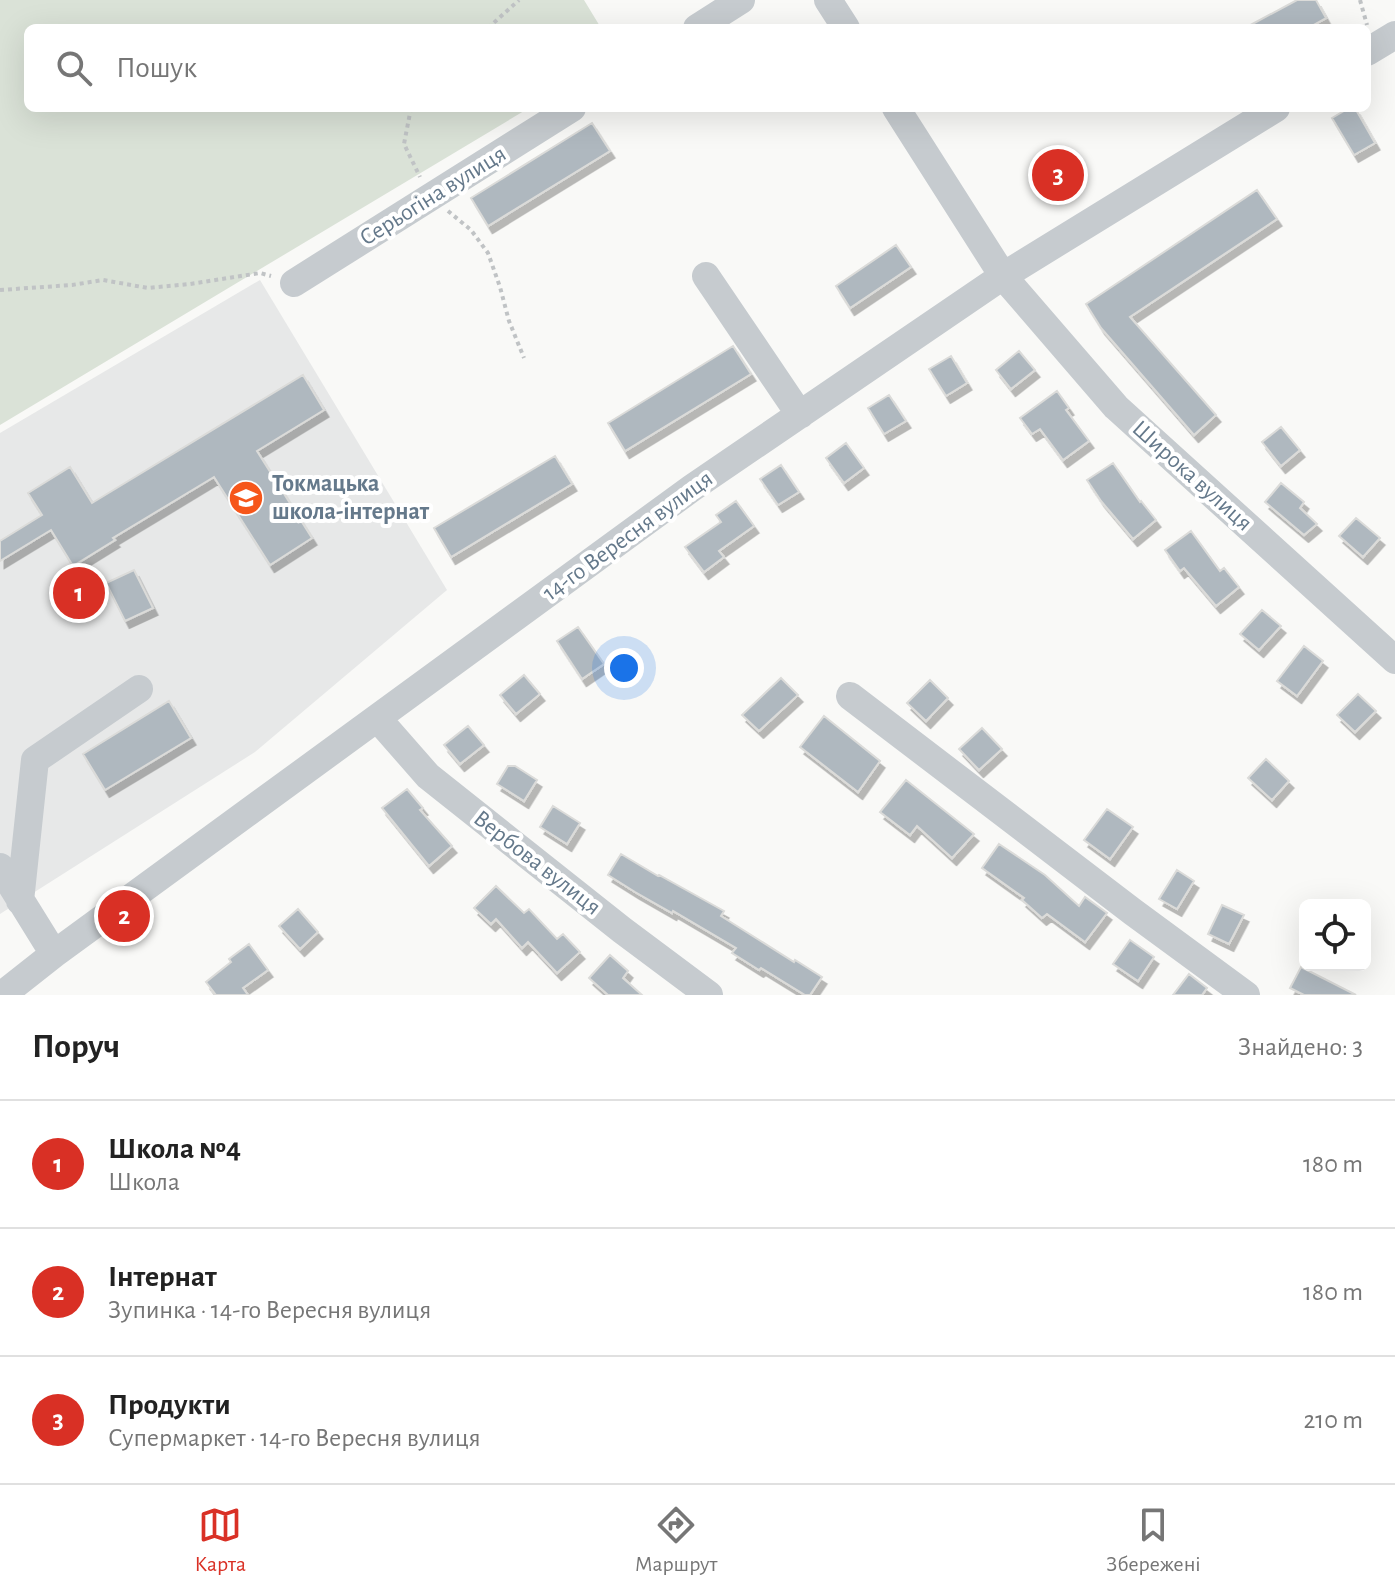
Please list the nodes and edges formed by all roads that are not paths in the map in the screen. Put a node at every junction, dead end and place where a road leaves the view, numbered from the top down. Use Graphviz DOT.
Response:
graph roads {
  1 [pos="741,0"];
  2 [pos="828,0"];
  3 [pos="703,24"];
  4 [pos="843,24"];
  5 [pos="1395,35"];
  6 [pos="1371,50"];
  7 [pos="566,112"];
  8 [pos="899,112"];
  9 [pos="1270,112"];
  10 [pos="706,276"];
  11 [pos="1003,276"];
  12 [pos="294,283"];
  13 [pos="800,415"];
  14 [pos="1395,660"];
  15 [pos="139,689"];
  16 [pos="850,696"];
  17 [pos="378,719"];
  18 [pos="0,867"];
  19 [pos="20,901"];
  20 [pos="54,954"];
  21 [pos="38,984"];
  22 [pos="2,995"];
  23 [pos="709,995"];
  24 [pos="1246,995"];
  1 -- 3 [label="street"];
  2 -- 4 [label="street"];
  5 -- 6 [label="street"];
  7 -- 12 [label="street, Серьогіна вулиця"];
  8 -- 11 [label="street"];
  9 -- 11 [label="street, 14-го Вересня вулиця"];
  10 -- 13 [label="street"];
  11 -- 13 [label="street, 14-го Вересня вулиця"];
  11 -- 14 [label="street, Широка вулиця"];
  13 -- 17 [label="street, 14-го Вересня вулиця"];
  15 -- 19 [label="street"];
  16 -- 24 [label="street"];
  17 -- 20 [label="street, 14-го Вересня вулиця"];
  17 -- 23 [label="street, Вербова вулиця"];
  18 -- 19 [label="street"];
  19 -- 20 [label="street"];
  20 -- 21 [label="street, 14-го Вересня вулиця"];
  21 -- 22 [label="street, 14-го Вересня вулиця"];
}
